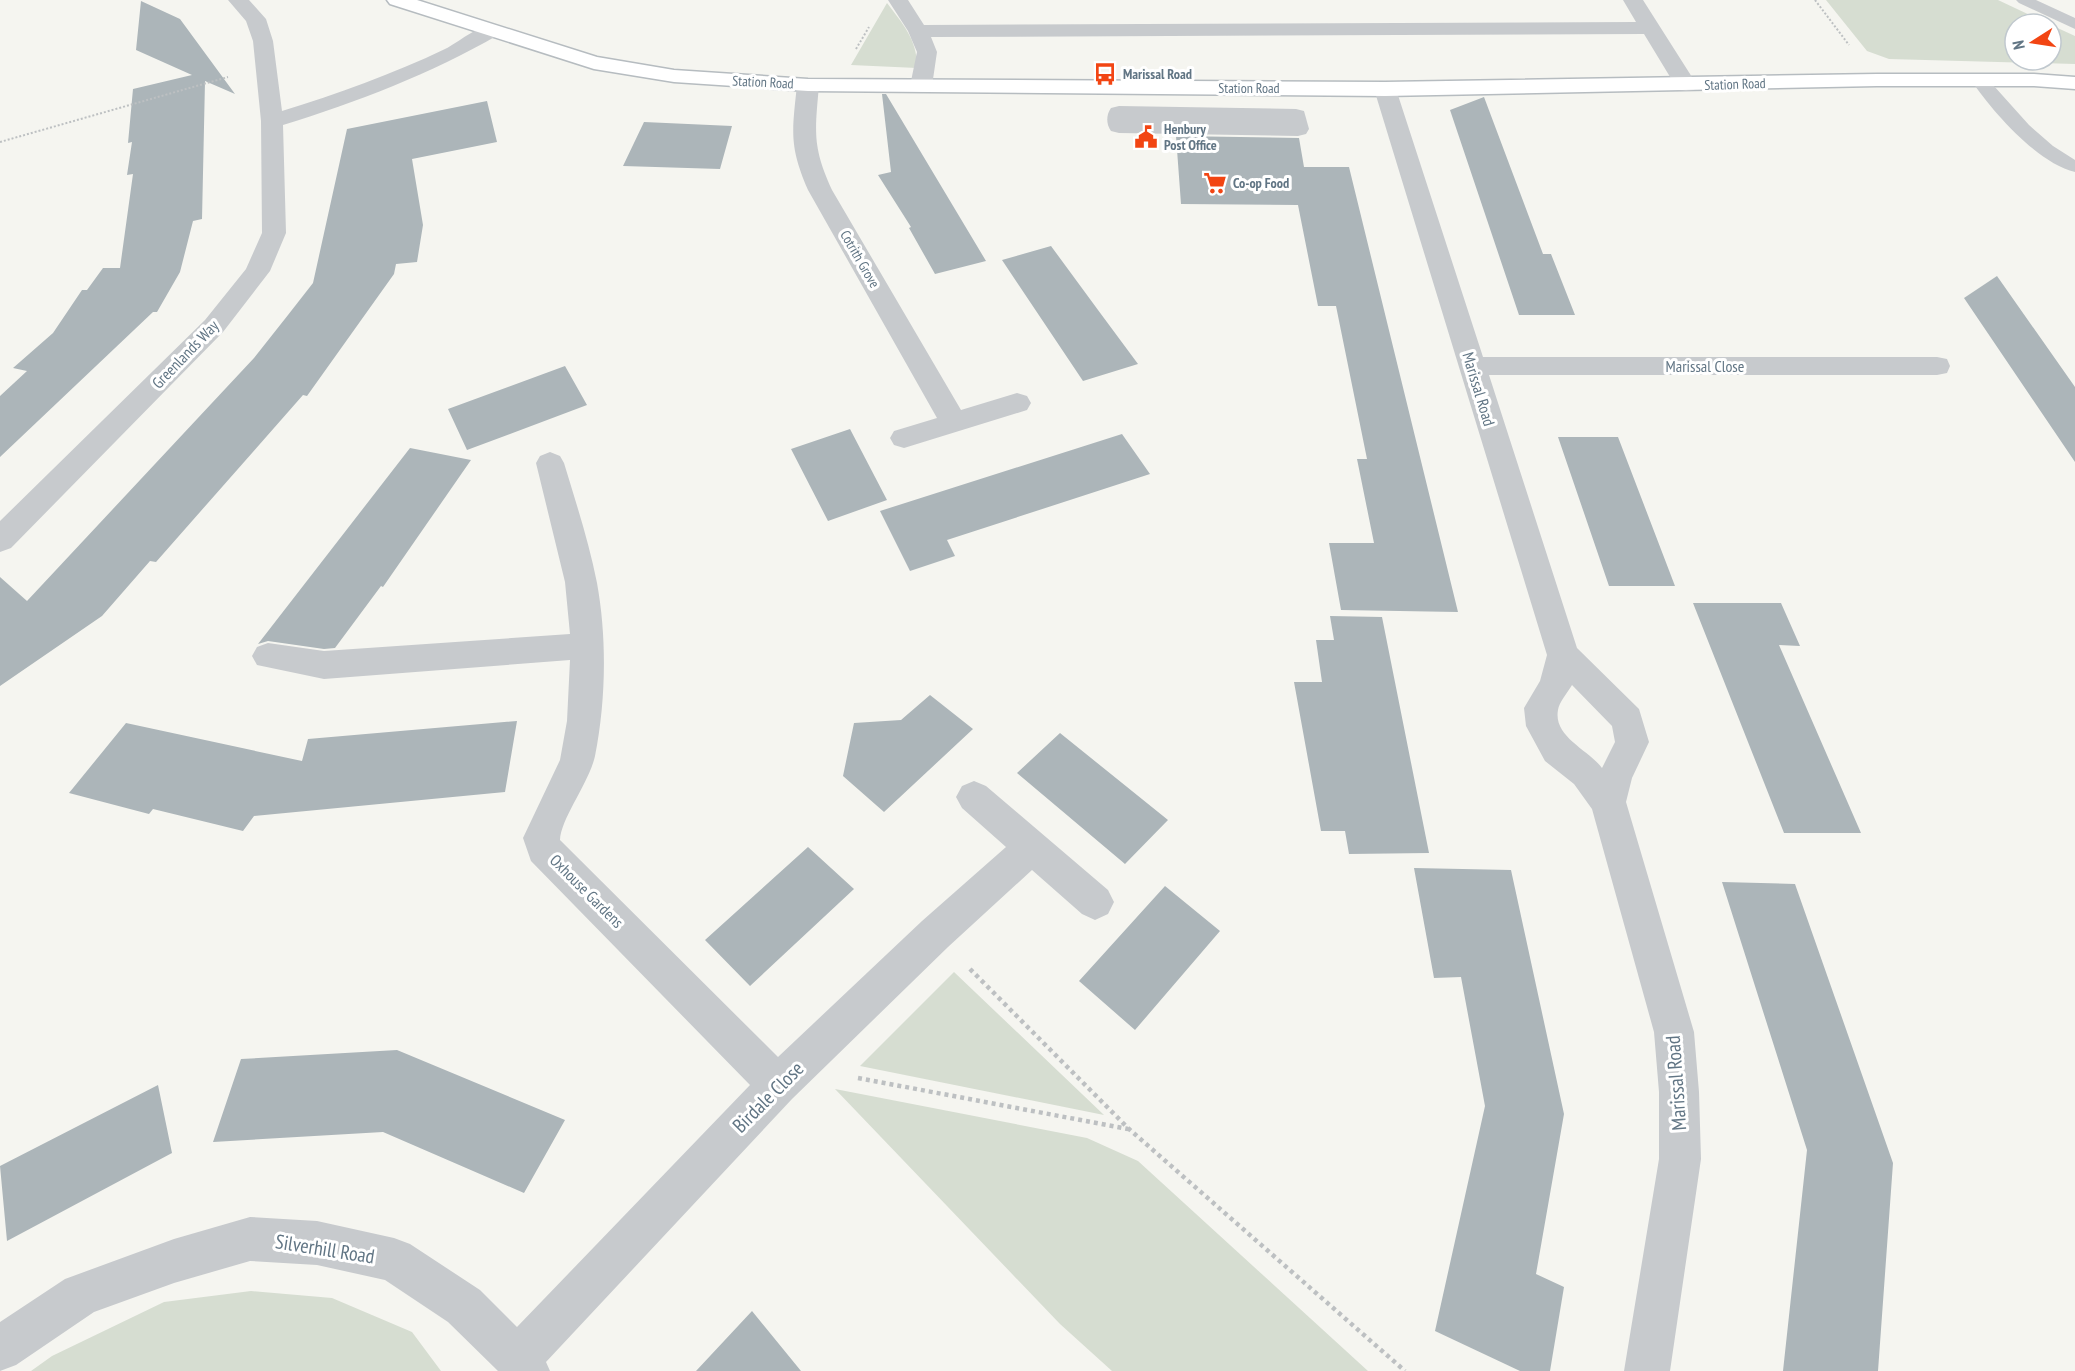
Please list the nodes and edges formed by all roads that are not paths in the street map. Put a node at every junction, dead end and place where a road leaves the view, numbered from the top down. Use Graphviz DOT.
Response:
graph roads {
  1 [pos="238,0"];
  2 [pos="898,0"];
  3 [pos="1632,0"];
  4 [pos="2024,0"];
  5 [pos="405,1"];
  6 [pos="2075,24"];
  7 [pos="1650,28"];
  8 [pos="491,31"];
  9 [pos="918,32"];
  10 [pos="1979,80"];
  11 [pos="2075,83"];
  12 [pos="808,85"];
  13 [pos="1686,85"];
  14 [pos="921,86"];
  15 [pos="1385,89"];
  16 [pos="272,122"];
  17 [pos="1119,126"];
  18 [pos="2075,167"];
  19 [pos="1472,366"];
  20 [pos="1937,366"];
  21 [pos="1017,403"];
  22 [pos="954,422"];
  23 [pos="904,438"];
  24 [pos="550,463"];
  25 [pos="0,540"];
  26 [pos="586,646"];
  27 [pos="1563,655"];
  28 [pos="268,656"];
  29 [pos="974,797"];
  30 [pos="1608,802"];
  31 [pos="1031,848"];
  32 [pos="1095,902"];
  33 [pos="788,1076"];
  34 [pos="0,1349"];
  35 [pos="523,1365"];
  36 [pos="1647,1371"];
  1 -- 16 [label="street, Greenlands Way"];
  2 -- 9 [label="street"];
  3 -- 7 [label="street"];
  4 -- 6 [label="lane"];
  5 -- 8 [label="main road, Station Road"];
  7 -- 9 [label="street"];
  7 -- 13 [label="street"];
  8 -- 12 [label="main road, Station Road"];
  8 -- 16 [label="street"];
  9 -- 14 [label="street"];
  10 -- 11 [label="main road, Station Road"];
  10 -- 13 [label="main road, Station Road"];
  10 -- 18 [label="lane"];
  12 -- 14 [label="main road, Station Road"];
  12 -- 22 [label="street, Cotrith Grove"];
  13 -- 15 [label="main road, Station Road"];
  14 -- 15 [label="main road, Station Road"];
  15 -- 19 [label="street, Marissal Road"];
  16 -- 25 [label="street, Greenlands Way"];
  17 -- 17 [label="street"];
  19 -- 20 [label="street, Marissal Close"];
  19 -- 27 [label="street, Marissal Road"];
  21 -- 22 [label="street"];
  22 -- 23 [label="street"];
  24 -- 26 [label="street, Oxhouse Gardens"];
  26 -- 28 [label="street"];
  26 -- 33 [label="street, Oxhouse Gardens"];
  27 -- 30 [label="street, Marissal Road"];
  27 -- 30 [label="street, Marissal Road"];
  29 -- 31 [label="street"];
  30 -- 36 [label="street, Marissal Road"];
  31 -- 32 [label="street"];
  31 -- 33 [label="street, Birdale Close"];
  33 -- 35 [label="street, Birdale Close"];
  34 -- 35 [label="street, Silverhill Road"];
}
